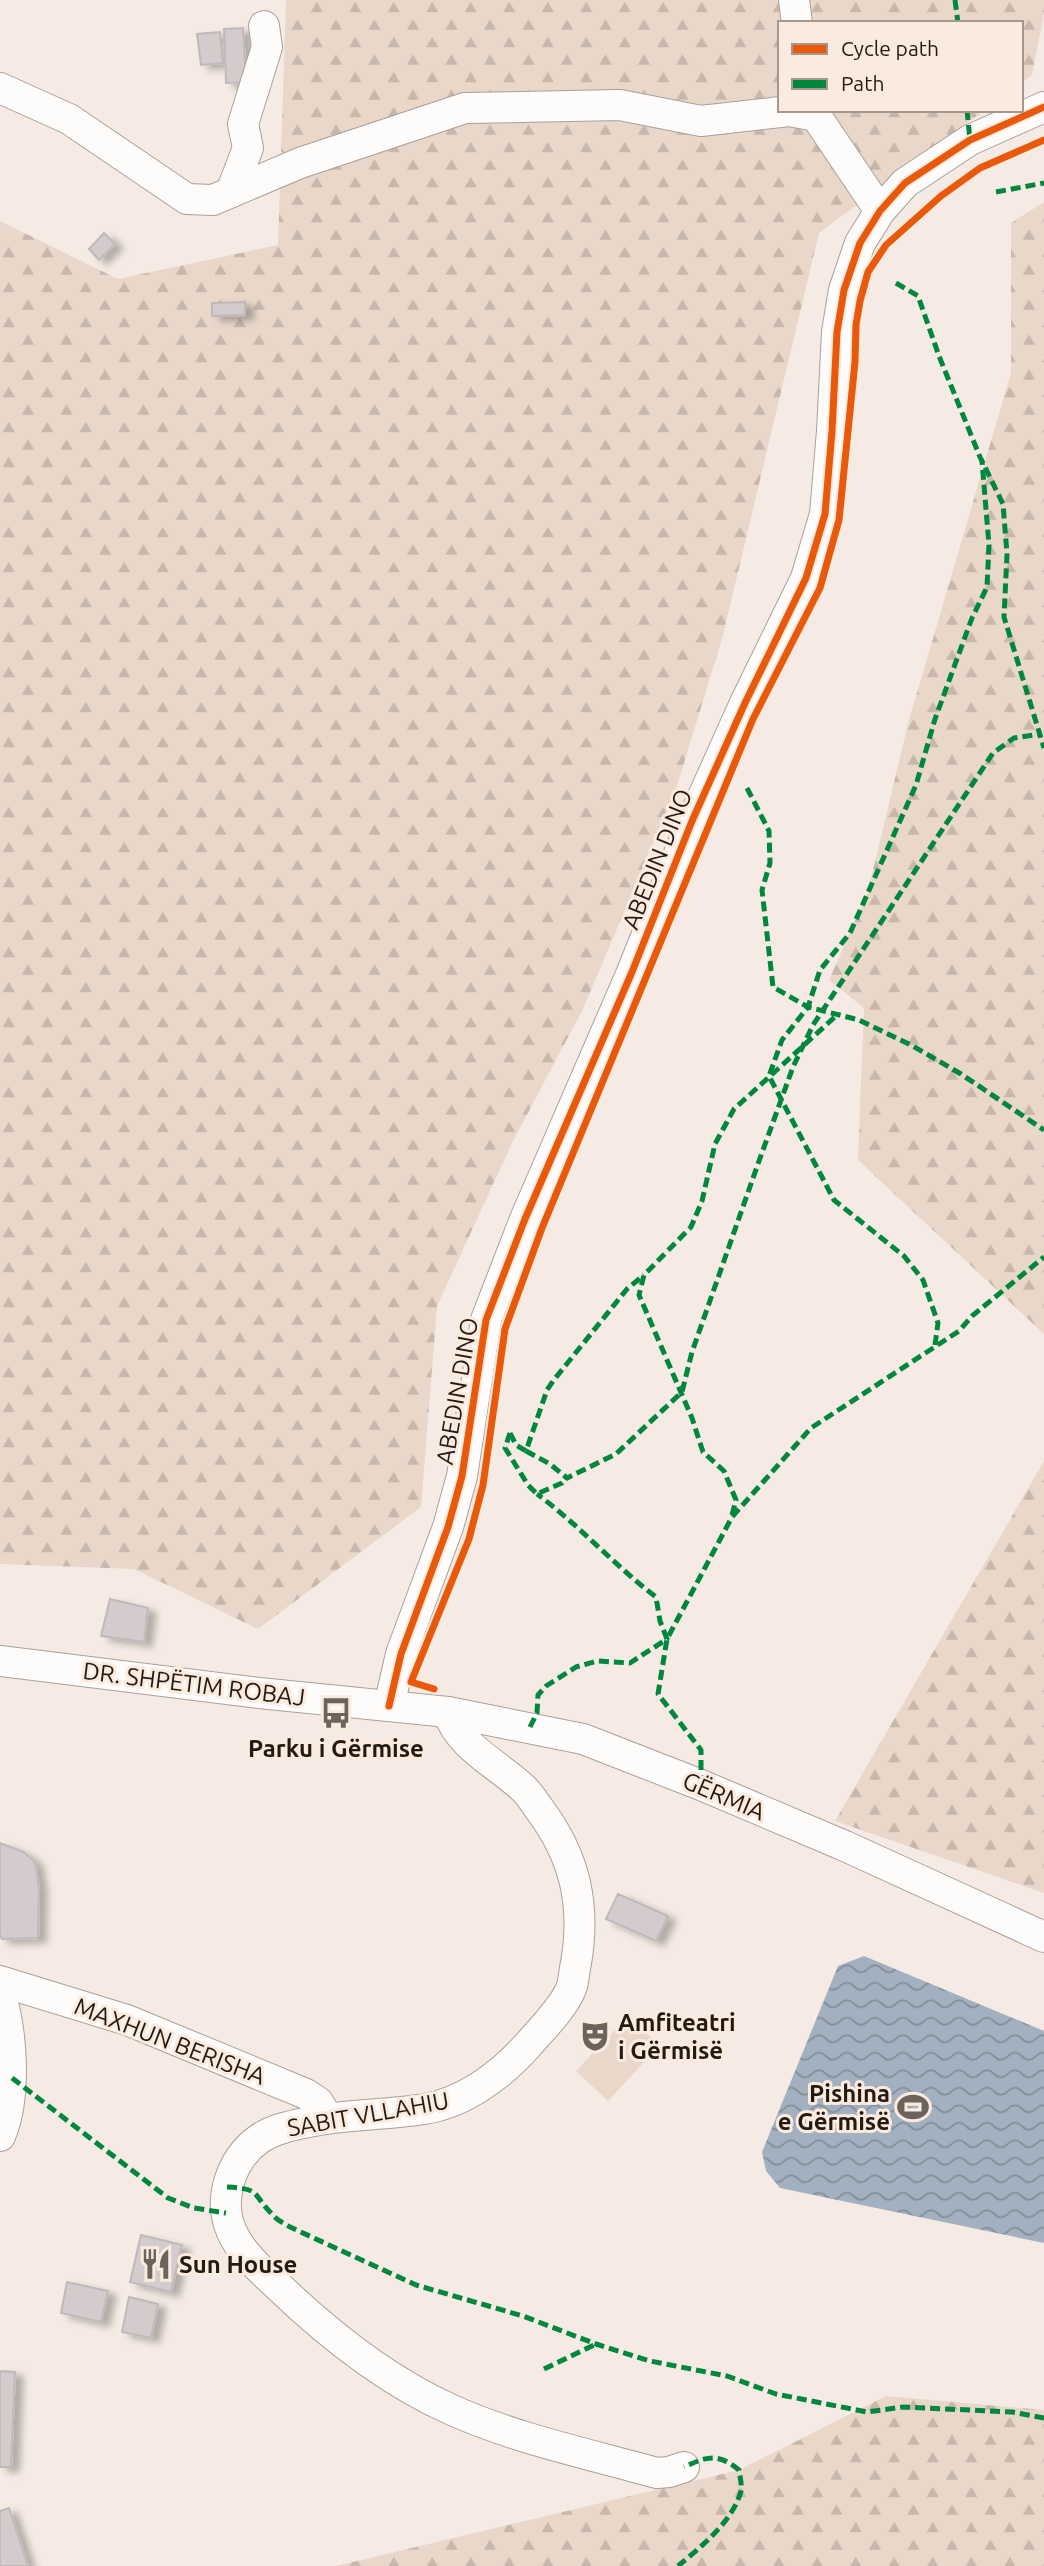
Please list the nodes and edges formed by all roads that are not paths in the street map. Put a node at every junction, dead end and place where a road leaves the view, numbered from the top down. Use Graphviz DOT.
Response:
graph roads {
  1 [pos="794,0"];
  2 [pos="797,21"];
  3 [pos="264,26"];
  4 [pos="0,88"];
  5 [pos="1044,107"];
  6 [pos="780,112"];
  7 [pos="815,113"];
  8 [pos="231,192"];
  9 [pos="880,211"];
  10 [pos="0,1661"];
  11 [pos="389,1706"];
  12 [pos="448,1712"];
  13 [pos="1044,1937"];
  14 [pos="0,1981"];
  15 [pos="0,1992"];
  16 [pos="328,2118"];
  17 [pos="0,2136"];
  18 [pos="684,2467"];
  1 -- 2 [label="street"];
  3 -- 8 [label="street"];
  4 -- 8 [label="street"];
  5 -- 9 [label="street, ABEDIN DINO"];
  6 -- 8 [label="street"];
  7 -- 9 [label="street"];
  9 -- 11 [label="street, ABEDIN DINO"];
  10 -- 11 [label="street, DR. SHPËTIM ROBAJ"];
  11 -- 12 [label="street, GËRMIA"];
  12 -- 13 [label="street, GËRMIA"];
  12 -- 16 [label="street, SABIT VLLAHIU"];
  14 -- 16 [label="street, MAXHUN BERISHA"];
  15 -- 17 [label="street"];
  16 -- 18 [label="street, SABIT VLLAHIU"];
}
